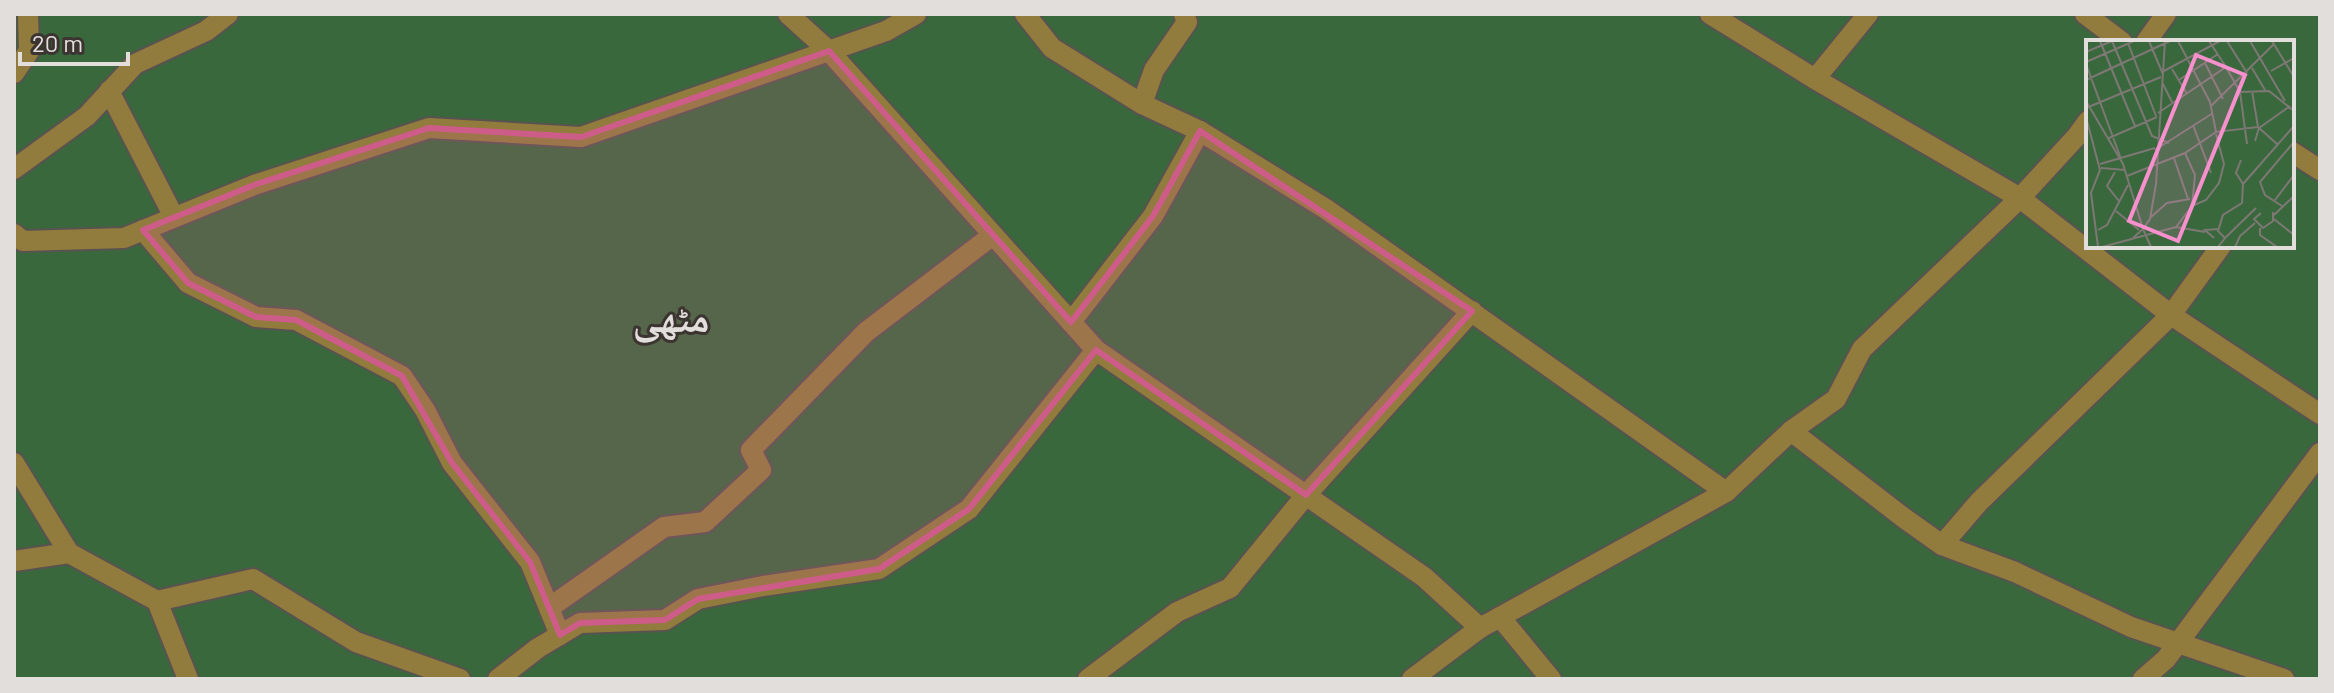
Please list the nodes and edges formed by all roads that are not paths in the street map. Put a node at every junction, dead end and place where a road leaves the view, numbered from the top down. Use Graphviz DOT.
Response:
graph roads {
  1 [pos="28,14"];
  2 [pos="228,14"];
  3 [pos="788,14"];
  4 [pos="916,14"];
  5 [pos="1025,14"];
  6 [pos="1184,14"];
  7 [pos="1710,14"];
  8 [pos="1868,14"];
  9 [pos="2085,14"];
  10 [pos="2166,14"];
  11 [pos="2119,40"];
  12 [pos="2147,40"];
  13 [pos="829,51"];
  14 [pos="14,73"];
  15 [pos="1815,79"];
  16 [pos="109,91"];
  17 [pos="1142,104"];
  18 [pos="2086,124"];
  19 [pos="1200,131"];
  20 [pos="2294,153"];
  21 [pos="14,169"];
  22 [pos="2320,170"];
  23 [pos="2020,198"];
  24 [pos="174,217"];
  25 [pos="143,230"];
  26 [pos="14,234"];
  27 [pos="993,235"];
  28 [pos="2220,248"];
  29 [pos="1472,311"];
  30 [pos="2171,315"];
  31 [pos="1071,322"];
  32 [pos="1096,350"];
  33 [pos="2320,414"];
  34 [pos="1791,431"];
  35 [pos="2320,453"];
  36 [pos="14,463"];
  37 [pos="1726,492"];
  38 [pos="1306,495"];
  39 [pos="1942,545"];
  40 [pos="69,553"];
  41 [pos="14,561"];
  42 [pos="157,601"];
  43 [pos="549,608"];
  44 [pos="1500,617"];
  45 [pos="1480,628"];
  46 [pos="560,635"];
  47 [pos="2177,643"];
  48 [pos="188,679"];
  49 [pos="460,679"];
  50 [pos="498,679"];
  51 [pos="1088,679"];
  52 [pos="1412,679"];
  53 [pos="1551,679"];
  54 [pos="2143,679"];
  55 [pos="2284,679"];
  1 -- 14 [label="street"];
  2 -- 16 [label="street"];
  3 -- 13 [label="street"];
  4 -- 13 [label="street"];
  5 -- 17 [label="street"];
  6 -- 17 [label="street"];
  7 -- 15 [label="street"];
  8 -- 15 [label="street"];
  9 -- 11 [label="street"];
  10 -- 12 [label="street"];
  13 -- 24 [label="street"];
  13 -- 27 [label="street"];
  15 -- 23 [label="street"];
  16 -- 21 [label="street"];
  16 -- 24 [label="street"];
  17 -- 19 [label="street"];
  18 -- 23 [label="street"];
  19 -- 29 [label="street"];
  19 -- 31 [label="street"];
  20 -- 22 [label="street"];
  23 -- 30 [label="street"];
  23 -- 34 [label="street"];
  24 -- 25 [label="street"];
  25 -- 26 [label="street"];
  25 -- 43 [label="street"];
  27 -- 31 [label="street"];
  27 -- 43 [label="street"];
  28 -- 30 [label="street"];
  29 -- 37 [label="street"];
  29 -- 38 [label="street"];
  30 -- 33 [label="street"];
  30 -- 39 [label="street"];
  31 -- 32 [label="street"];
  32 -- 38 [label="street"];
  32 -- 46 [label="street"];
  34 -- 37 [label="street"];
  34 -- 39 [label="street"];
  35 -- 47 [label="street"];
  36 -- 40 [label="street"];
  37 -- 44 [label="street"];
  38 -- 45 [label="street"];
  38 -- 51 [label="street"];
  39 -- 47 [label="street"];
  40 -- 41 [label="street"];
  40 -- 42 [label="street"];
  42 -- 48 [label="street"];
  42 -- 49 [label="street"];
  43 -- 46 [label="street"];
  44 -- 45 [label="street"];
  44 -- 53 [label="street"];
  45 -- 52 [label="street"];
  46 -- 50 [label="street"];
  47 -- 54 [label="street"];
  47 -- 55 [label="street"];
}
